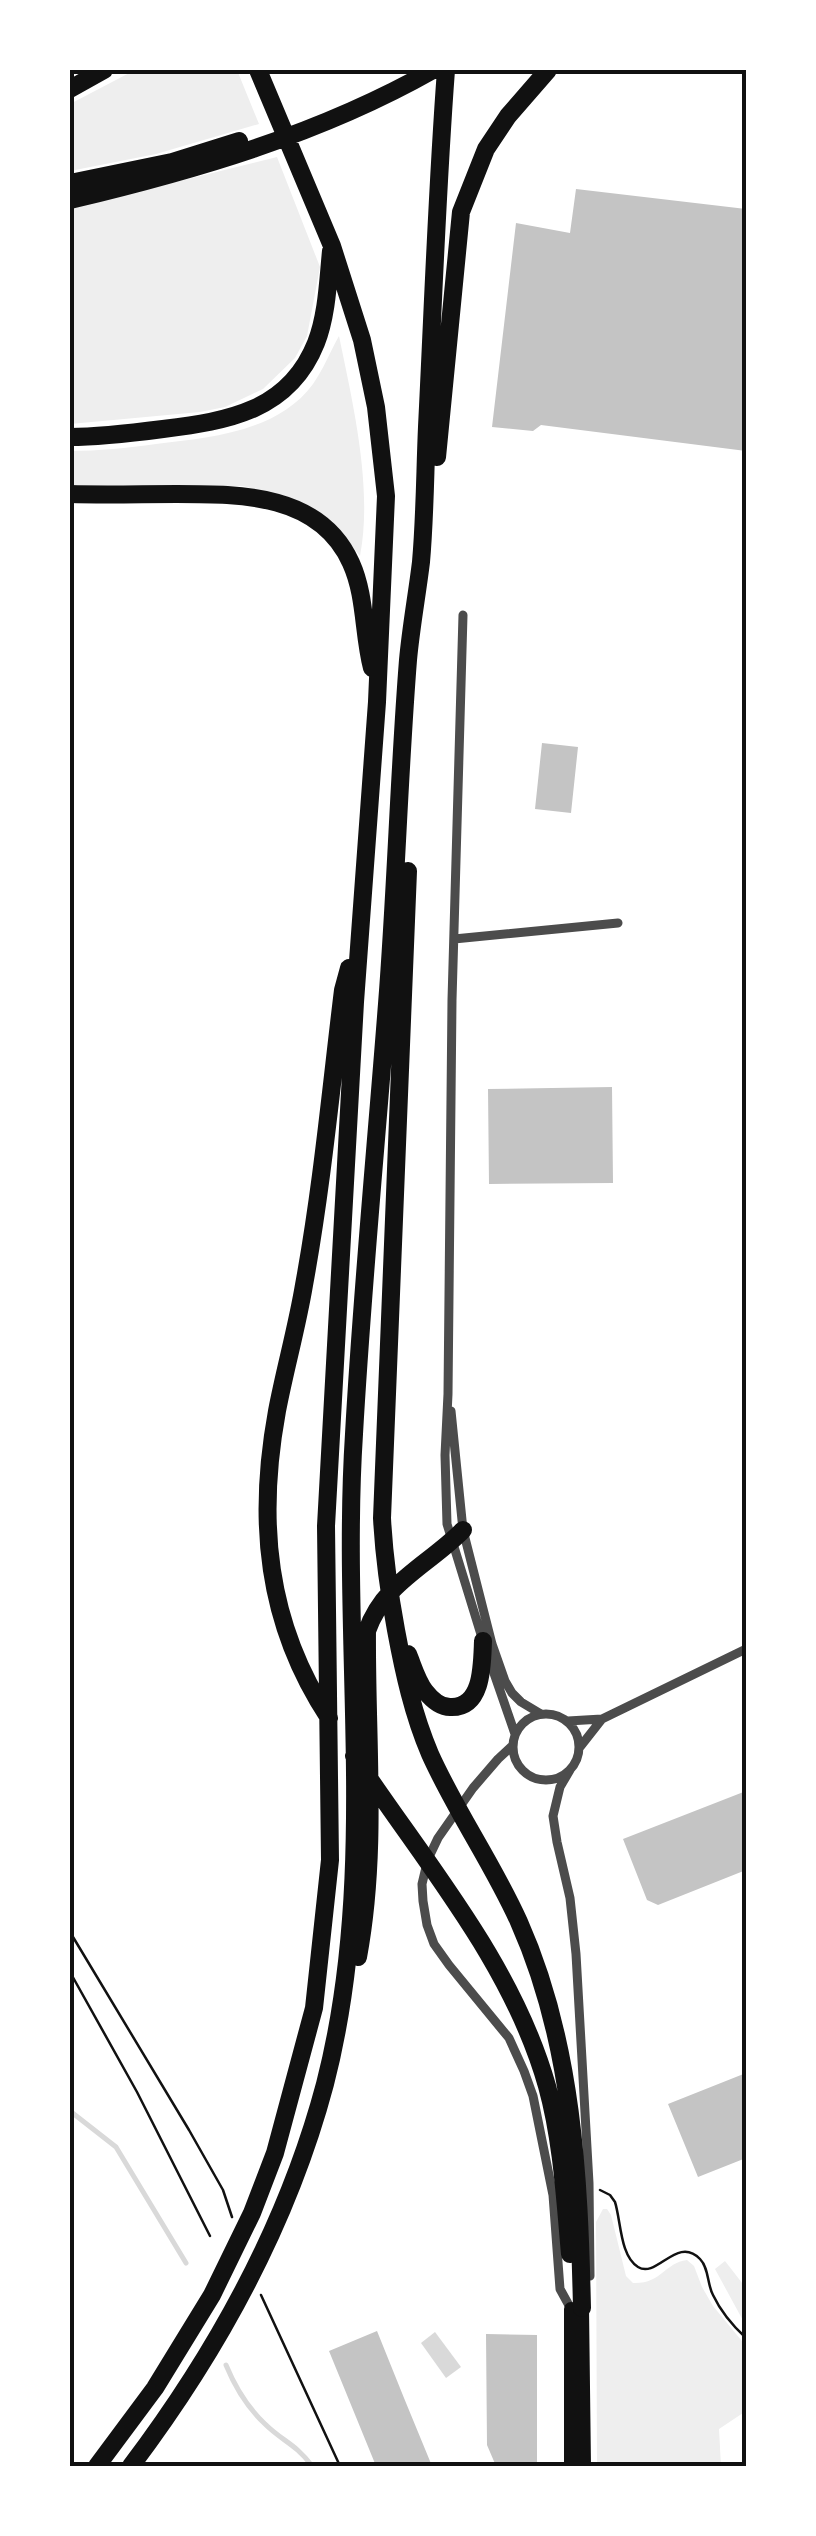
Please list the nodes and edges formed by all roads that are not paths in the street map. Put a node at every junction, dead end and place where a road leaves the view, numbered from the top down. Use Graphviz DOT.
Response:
graph roads {
  1 [pos="104,70"];
  2 [pos="258,70"];
  3 [pos="410,70"];
  4 [pos="433,70"];
  5 [pos="446,70"];
  6 [pos="548,70"];
  7 [pos="70,90"];
  8 [pos="172,169"];
  9 [pos="70,183"];
  10 [pos="70,200"];
  11 [pos="332,246"];
  12 [pos="70,436"];
  13 [pos="70,494"];
  14 [pos="421,560"];
  15 [pos="463,615"];
  16 [pos="378,692"];
  17 [pos="362,916"];
  18 [pos="618,923"];
  19 [pos="454,939"];
  20 [pos="448,1394"];
  21 [pos="457,1535"];
  22 [pos="396,1631"];
  23 [pos="746,1649"];
  24 [pos="487,1657"];
  25 [pos="540,1714"];
  26 [pos="602,1719"];
  27 [pos="568,1722"];
  28 [pos="515,1734"];
  29 [pos="512,1746"];
  30 [pos="580,1748"];
  31 [pos="570,1770"];
  32 [pos="341,2013"];
  33 [pos="576,2309"];
  34 [pos="97,2466"];
  35 [pos="131,2466"];
  36 [pos="571,2466"];
  37 [pos="584,2466"];
  1 -- 7 [label="highway"];
  2 -- 11 [label="highway"];
  3 -- 8 [label="highway"];
  4 -- 8 [label="highway"];
  5 -- 14 [label="highway"];
  6 -- 14 [label="highway"];
  8 -- 9 [label="highway"];
  8 -- 10 [label="highway"];
  11 -- 12 [label="highway"];
  11 -- 16 [label="highway"];
  13 -- 16 [label="highway"];
  14 -- 22 [label="highway"];
  14 -- 32 [label="highway"];
  15 -- 19 [label="street"];
  16 -- 17 [label="highway"];
  17 -- 33 [label="highway"];
  17 -- 34 [label="highway"];
  18 -- 19 [label="street"];
  19 -- 20 [label="street"];
  20 -- 21 [label="street"];
  20 -- 21 [label="street"];
  21 -- 24 [label="street"];
  21 -- 24 [label="street"];
  21 -- 32 [label="highway"];
  22 -- 24 [label="highway"];
  22 -- 33 [label="highway"];
  23 -- 26 [label="street"];
  24 -- 25 [label="street"];
  24 -- 28 [label="street"];
  25 -- 27 [label="street"];
  25 -- 28 [label="street"];
  26 -- 27 [label="street"];
  26 -- 30 [label="street"];
  27 -- 30 [label="street"];
  28 -- 29 [label="street"];
  29 -- 31 [label="street"];
  29 -- 33 [label="street"];
  30 -- 31 [label="street"];
  31 -- 33 [label="street"];
  32 -- 35 [label="highway"];
  33 -- 36 [label="main road"];
  33 -- 37 [label="main road"];
}
